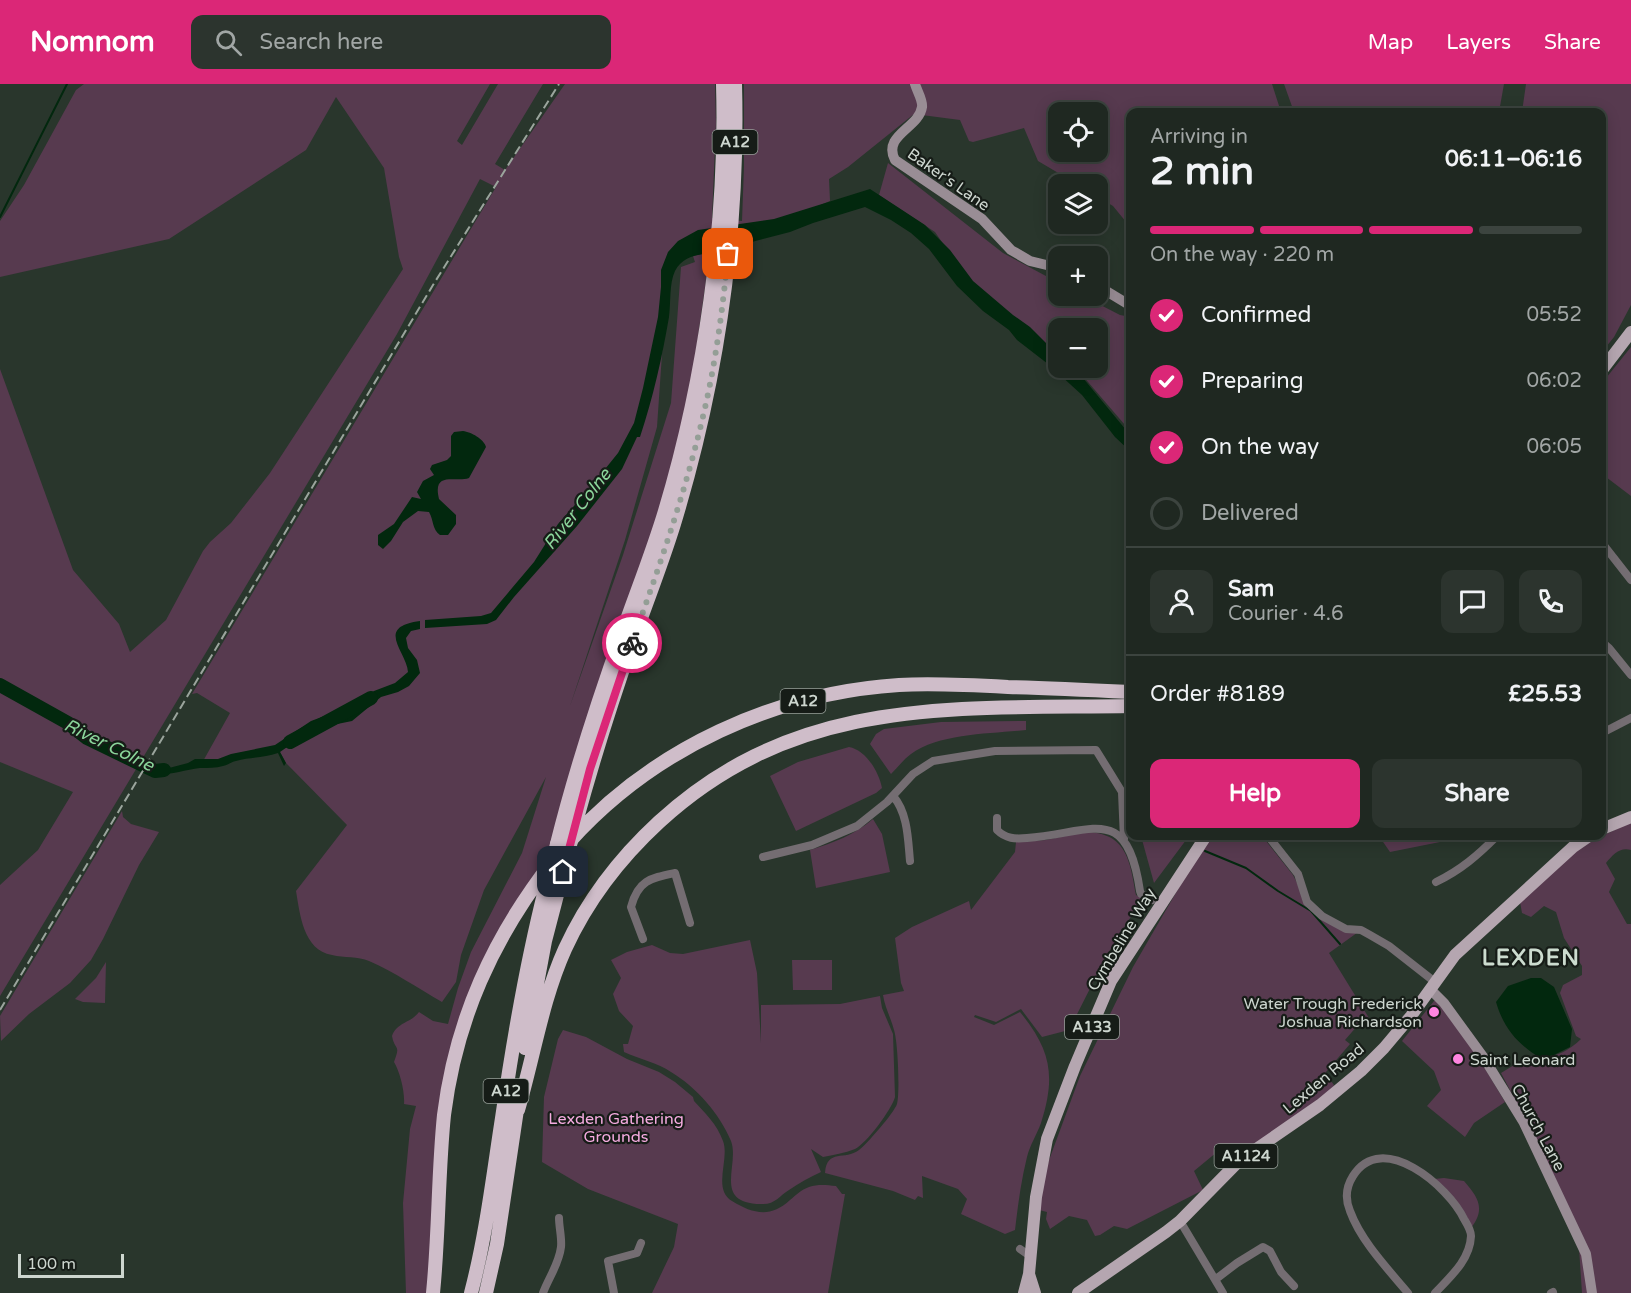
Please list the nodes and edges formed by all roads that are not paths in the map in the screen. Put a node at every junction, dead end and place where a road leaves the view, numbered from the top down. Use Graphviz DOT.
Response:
graph roads {
  1 [pos="723,84"];
  2 [pos="735,84"];
  3 [pos="915,84"];
  4 [pos="726,199"];
  5 [pos="1048,265"];
  6 [pos="720,271"];
  7 [pos="1108,292"];
  8 [pos="1126,303"];
  9 [pos="1631,332"];
  10 [pos="1606,365"];
  11 [pos="1606,548"];
  12 [pos="1631,580"];
  13 [pos="1606,645"];
  14 [pos="1631,675"];
  15 [pos="1126,692"];
  16 [pos="1126,706"];
  17 [pos="1631,718"];
  18 [pos="1606,731"];
  19 [pos="893,796"];
  20 [pos="1631,817"];
  21 [pos="997,818"];
  22 [pos="1606,827"];
  23 [pos="1124,839"];
  24 [pos="1203,840"];
  25 [pos="1271,840"];
  26 [pos="1493,840"];
  27 [pos="1581,840"];
  28 [pos="764,857"];
  29 [pos="910,861"];
  30 [pos="1436,882"];
  31 [pos="1152,900"];
  32 [pos="690,923"];
  33 [pos="643,939"];
  34 [pos="1433,986"];
  35 [pos="518,1110"];
  36 [pos="559,1218"];
  37 [pos="1180,1221"];
  38 [pos="641,1243"];
  39 [pos="1029,1274"];
  40 [pos="1216,1279"];
  41 [pos="1294,1286"];
  42 [pos="433,1293"];
  43 [pos="471,1293"];
  44 [pos="486,1293"];
  45 [pos="543,1293"];
  46 [pos="614,1293"];
  47 [pos="1024,1293"];
  48 [pos="1035,1293"];
  49 [pos="1078,1293"];
  50 [pos="1223,1293"];
  51 [pos="1408,1293"];
  52 [pos="1435,1293"];
  53 [pos="1592,1293"];
  1 -- 4 [label="highway, A12"];
  2 -- 4 [label="highway, A12"];
  3 -- 5 [label="street, Baker's Lane"];
  4 -- 6 [label="highway, A12"];
  6 -- 35 [label="highway, A12, bridge"];
  6 -- 43 [label="highway, A12, bridge"];
  7 -- 8 [label="street"];
  9 -- 10 [label="main road"];
  11 -- 12 [label="street"];
  13 -- 14 [label="street"];
  15 -- 42 [label="highway, A12"];
  16 -- 35 [label="highway, A12"];
  17 -- 18 [label="street"];
  19 -- 23 [label="street"];
  19 -- 28 [label="street"];
  19 -- 29 [label="street"];
  20 -- 22 [label="main road"];
  21 -- 23 [label="street"];
  23 -- 31 [label="street"];
  24 -- 39 [label="main road, Cymbeline Way / A133"];
  25 -- 34 [label="street"];
  26 -- 30 [label="street"];
  27 -- 34 [label="main road, Lexden Road / A1124"];
  32 -- 33 [label="street"];
  34 -- 37 [label="main road, Lexden Road / A1124"];
  34 -- 53 [label="street, Church Lane"];
  35 -- 44 [label="highway, A12"];
  36 -- 45 [label="street"];
  37 -- 40 [label="street"];
  37 -- 49 [label="main road, Lexden Road / A1124"];
  38 -- 46 [label="street"];
  39 -- 47 [label="main road, Cymbeline Way / A133"];
  39 -- 48 [label="main road, Cymbeline Way / A133"];
  40 -- 41 [label="street"];
  40 -- 50 [label="street"];
  51 -- 52 [label="street"];
}
